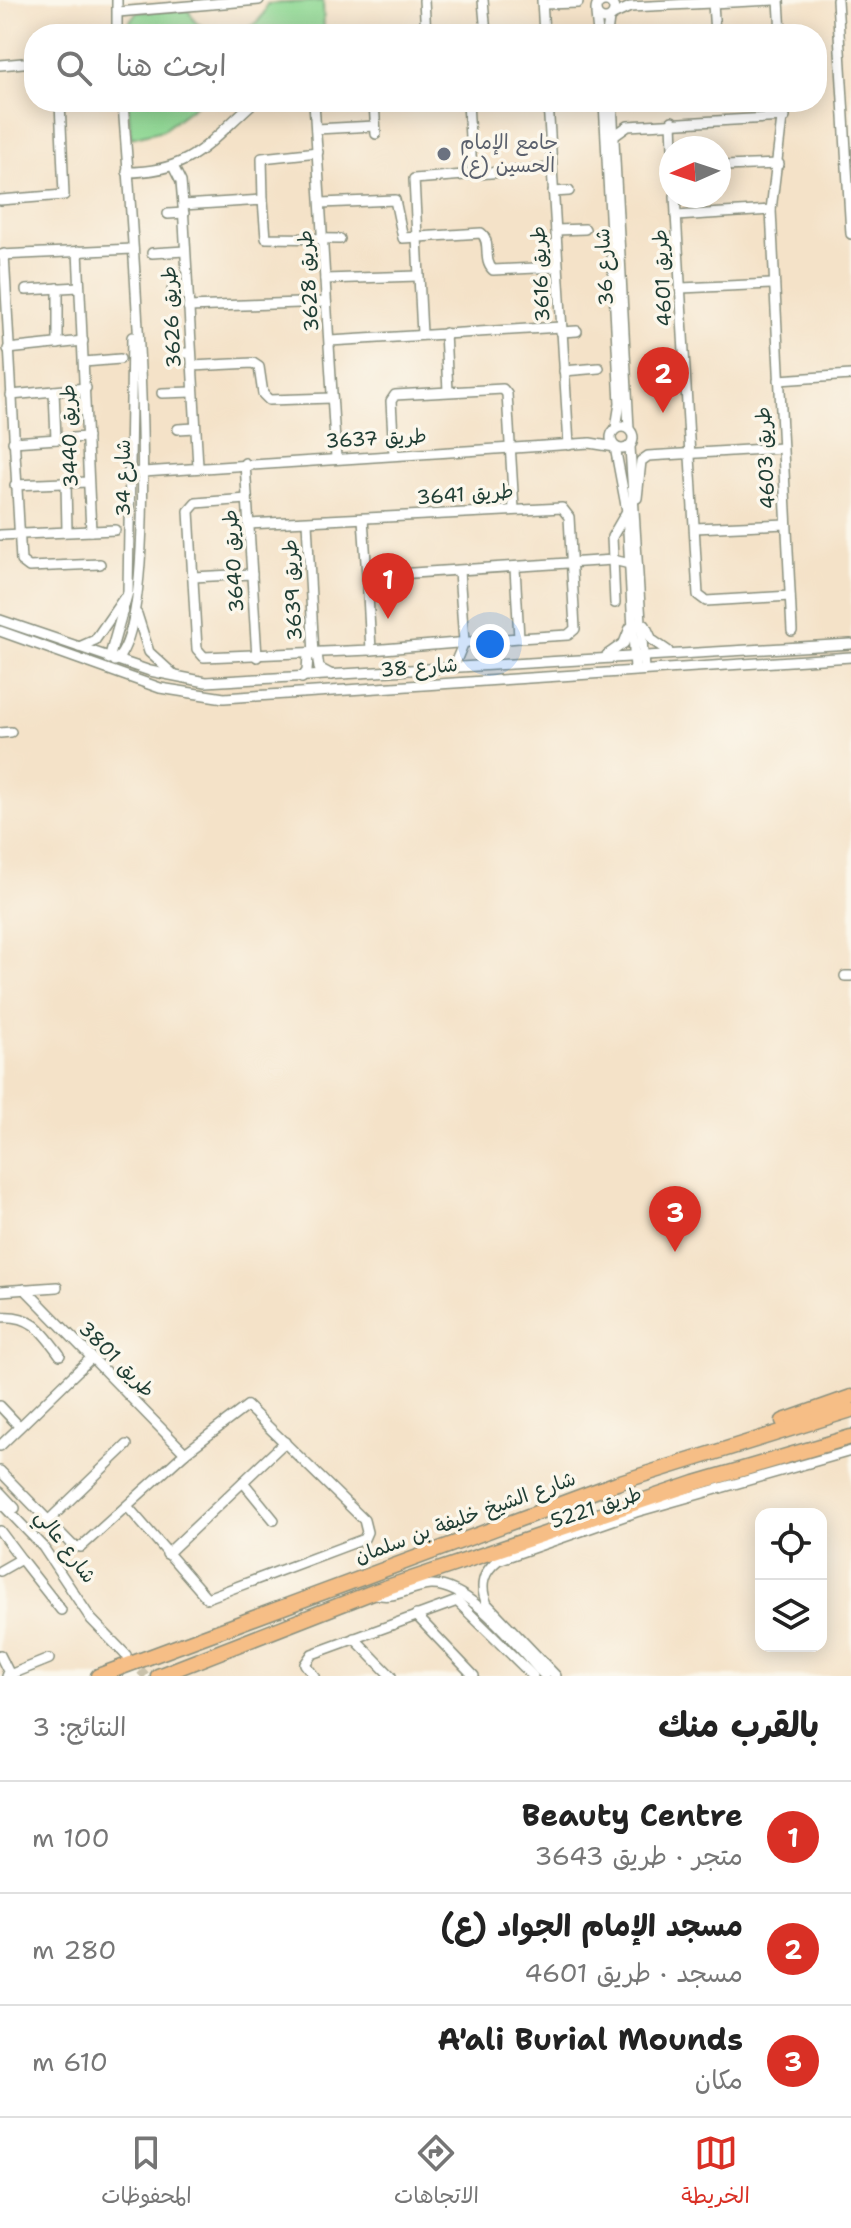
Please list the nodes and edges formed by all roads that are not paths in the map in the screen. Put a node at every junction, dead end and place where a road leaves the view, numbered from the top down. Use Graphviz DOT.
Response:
graph roads {
  1 [pos="117,0"];
  2 [pos="259,0"];
  3 [pos="424,0"];
  4 [pos="483,0"];
  5 [pos="777,0"];
  6 [pos="837,0"];
  7 [pos="230,1"];
  8 [pos="609,1"];
  9 [pos="542,2"];
  10 [pos="697,2"];
  11 [pos="170,3"];
  12 [pos="578,3"];
  13 [pos="713,3"];
  14 [pos="597,6"];
  15 [pos="630,7"];
  16 [pos="118,12"];
  17 [pos="611,17"];
  18 [pos="119,24"];
  19 [pos="425,24"];
  20 [pos="485,24"];
  21 [pos="543,24"];
  22 [pos="609,24"];
  23 [pos="714,24"];
  24 [pos="780,24"];
  25 [pos="24,63"];
  26 [pos="0,65"];
  27 [pos="60,112"];
  28 [pos="124,112"];
  29 [pos="243,112"];
  30 [pos="315,112"];
  31 [pos="375,112"];
  32 [pos="469,112"];
  33 [pos="549,112"];
  34 [pos="605,112"];
  35 [pos="613,112"];
  36 [pos="785,112"];
  37 [pos="613,116"];
  38 [pos="785,117"];
  39 [pos="672,121"];
  40 [pos="628,126"];
  41 [pos="316,129"];
  42 [pos="614,136"];
  43 [pos="673,136"];
  44 [pos="318,152"];
  45 [pos="779,164"];
  46 [pos="731,166"];
  47 [pos="174,168"];
  48 [pos="552,168"];
  49 [pos="127,172"];
  50 [pos="472,173"];
  51 [pos="569,191"];
  52 [pos="553,192"];
  53 [pos="0,200"];
  54 [pos="263,200"];
  55 [pos="321,203"];
  56 [pos="676,208"];
  57 [pos="184,209"];
  58 [pos="771,210"];
  59 [pos="168,214"];
  60 [pos="676,216"];
  61 [pos="585,229"];
  62 [pos="556,230"];
  63 [pos="851,234"];
  64 [pos="416,237"];
  65 [pos="340,239"];
  66 [pos="324,240"];
  67 [pos="133,249"];
  68 [pos="78,251"];
  69 [pos="185,251"];
  70 [pos="152,253"];
  71 [pos="2,254"];
  72 [pos="558,267"];
  73 [pos="418,276"];
  74 [pos="325,279"];
  75 [pos="135,282"];
  76 [pos="772,284"];
  77 [pos="79,287"];
  78 [pos="58,288"];
  79 [pos="681,288"];
  80 [pos="187,289"];
  81 [pos="26,290"];
  82 [pos="172,290"];
  83 [pos="326,302"];
  84 [pos="188,307"];
  85 [pos="561,329"];
  86 [pos="577,331"];
  87 [pos="445,333"];
  88 [pos="422,334"];
  89 [pos="83,341"];
  90 [pos="330,341"];
  91 [pos="58,344"];
  92 [pos="8,349"];
  93 [pos="174,353"];
  94 [pos="191,353"];
  95 [pos="120,359"];
  96 [pos="84,362"];
  97 [pos="192,366"];
  98 [pos="599,368"];
  99 [pos="564,371"];
  100 [pos="851,375"];
  101 [pos="779,380"];
  102 [pos="86,388"];
  103 [pos="54,391"];
  104 [pos="448,391"];
  105 [pos="193,392"];
  106 [pos="162,393"];
  107 [pos="7,398"];
  108 [pos="332,398"];
  109 [pos="195,428"];
  110 [pos="178,429"];
  111 [pos="615,429"];
  112 [pos="629,429"];
  113 [pos="87,437"];
  114 [pos="56,439"];
  115 [pos="13,442"];
  116 [pos="590,443"];
  117 [pos="569,445"];
  118 [pos="615,447"];
  119 [pos="630,447"];
  120 [pos="782,448"];
  121 [pos="510,449"];
  122 [pos="691,453"];
  123 [pos="394,454"];
  124 [pos="336,458"];
  125 [pos="245,463"];
  126 [pos="198,466"];
  127 [pos="128,469"];
  128 [pos="142,469"];
  129 [pos="88,482"];
  130 [pos="66,483"];
  131 [pos="15,485"];
  132 [pos="247,499"];
  133 [pos="514,509"];
  134 [pos="631,509"];
  135 [pos="363,519"];
  136 [pos="307,522"];
  137 [pos="248,524"];
  138 [pos="786,524"];
  139 [pos="695,528"];
  140 [pos="115,530"];
  141 [pos="67,531"];
  142 [pos="91,531"];
  143 [pos="0,535"];
  144 [pos="19,535"];
  145 [pos="613,560"];
  146 [pos="572,563"];
  147 [pos="100,564"];
  148 [pos="630,564"];
  149 [pos="515,568"];
  150 [pos="459,571"];
  151 [pos="252,574"];
  152 [pos="367,576"];
  153 [pos="193,577"];
  154 [pos="128,592"];
  155 [pos="790,596"];
  156 [pos="615,603"];
  157 [pos="137,612"];
  158 [pos="637,617"];
  159 [pos="0,620"];
  160 [pos="0,631"];
  161 [pos="792,631"];
  162 [pos="519,638"];
  163 [pos="464,642"];
  164 [pos="851,644"];
  165 [pos="77,648"];
  166 [pos="371,650"];
  167 [pos="54,652"];
  168 [pos="675,653"];
  169 [pos="313,655"];
  170 [pos="639,655"];
  171 [pos="257,657"];
  172 [pos="597,658"];
  173 [pos="851,659"];
  174 [pos="112,660"];
  175 [pos="453,668"];
  176 [pos="640,670"];
  177 [pos="116,673"];
  178 [pos="335,676"];
  179 [pos="179,678"];
  180 [pos="302,678"];
  181 [pos="57,1287"];
  182 [pos="25,1289"];
  183 [pos="0,1291"];
  184 [pos="0,1317"];
  185 [pos="60,1355"];
  186 [pos="90,1359"];
  187 [pos="851,1397"];
  188 [pos="0,1406"];
  189 [pos="851,1410"];
  190 [pos="19,1426"];
  191 [pos="851,1438"];
  192 [pos="285,1442"];
  193 [pos="127,1445"];
  194 [pos="0,1446"];
  195 [pos="851,1451"];
  196 [pos="185,1453"];
  197 [pos="0,1471"];
  198 [pos="243,1482"];
  199 [pos="617,1483"];
  200 [pos="0,1492"];
  201 [pos="0,1502"];
  202 [pos="127,1506"];
  203 [pos="274,1520"];
  204 [pos="48,1521"];
  205 [pos="0,1531"];
  206 [pos="167,1554"];
  207 [pos="21,1559"];
  208 [pos="0,1571"];
  209 [pos="373,1592"];
  210 [pos="61,1610"];
  211 [pos="416,1615"];
  212 [pos="98,1625"];
  213 [pos="354,1638"];
  214 [pos="0,1655"];
  215 [pos="126,1655"];
  216 [pos="49,1659"];
  217 [pos="9,1675"];
  218 [pos="98,1676"];
  219 [pos="158,1676"];
  220 [pos="314,1676"];
  221 [pos="391,1676"];
  222 [pos="474,1676"];
  223 [pos="533,1676"];
  224 [pos="545,1676"];
  225 [pos="556,1676"];
  1 -- 16 [label="street"];
  2 -- 7 [label="street"];
  3 -- 19 [label="street"];
  4 -- 20 [label="street"];
  5 -- 13 [label="street"];
  5 -- 24 [label="street"];
  6 -- 63 [label="street"];
  7 -- 11 [label="street"];
  8 -- 14 [label="street"];
  8 -- 15 [label="street"];
  8 -- 17 [label="street"];
  9 -- 12 [label="street"];
  9 -- 21 [label="street"];
  10 -- 13 [label="street"];
  10 -- 15 [label="street"];
  11 -- 16 [label="street"];
  13 -- 23 [label="street"];
  14 -- 17 [label="street"];
  15 -- 17 [label="street"];
  16 -- 18 [label="street"];
  17 -- 22 [label="street"];
  25 -- 26 [label="street"];
  27 -- 53 [label="street"];
  28 -- 49 [label="street, شارع 34"];
  29 -- 47 [label="street"];
  30 -- 41 [label="street, طريق 3628"];
  31 -- 41 [label="street"];
  32 -- 50 [label="street"];
  33 -- 48 [label="street, طريق 3616"];
  34 -- 111 [label="street, شارع 36"];
  35 -- 37 [label="street, شارع 36"];
  36 -- 38 [label="street, طريق 4603"];
  37 -- 40 [label="street"];
  37 -- 42 [label="street, شارع 36"];
  38 -- 39 [label="street"];
  38 -- 45 [label="street, طريق 4603"];
  39 -- 40 [label="street"];
  39 -- 43 [label="street"];
  40 -- 42 [label="street"];
  41 -- 44 [label="street, طريق 3628"];
  42 -- 112 [label="street, شارع 36"];
  44 -- 54 [label="street"];
  44 -- 55 [label="street, طريق 3628"];
  45 -- 46 [label="street"];
  45 -- 58 [label="street, طريق 4603"];
  47 -- 49 [label="street"];
  47 -- 57 [label="street, طريق 3626"];
  48 -- 50 [label="street"];
  48 -- 52 [label="street, طريق 3616"];
  49 -- 67 [label="street, شارع 34"];
  50 -- 64 [label="street"];
  51 -- 52 [label="street"];
  52 -- 62 [label="street, طريق 3616"];
  54 -- 57 [label="street"];
  54 -- 66 [label="street"];
  55 -- 64 [label="street"];
  55 -- 66 [label="street, طريق 3628"];
  56 -- 60 [label="street, طريق 4601"];
  57 -- 59 [label="street"];
  57 -- 69 [label="street, طريق 3626"];
  58 -- 60 [label="street"];
  58 -- 76 [label="street, طريق 4603"];
  60 -- 79 [label="street, طريق 4601"];
  61 -- 62 [label="street"];
  62 -- 72 [label="street, طريق 3616"];
  64 -- 72 [label="street"];
  64 -- 73 [label="street"];
  65 -- 66 [label="street"];
  66 -- 74 [label="street, طريق 3628"];
  67 -- 68 [label="street"];
  67 -- 75 [label="street, شارع 34"];
  68 -- 71 [label="street"];
  68 -- 77 [label="street, طريق 3440"];
  69 -- 70 [label="street"];
  69 -- 80 [label="street, طريق 3626"];
  71 -- 92 [label="street"];
  72 -- 85 [label="street, طريق 3616"];
  73 -- 74 [label="street"];
  73 -- 88 [label="street"];
  74 -- 83 [label="street, طريق 3628"];
  75 -- 127 [label="street, شارع 34"];
  75 -- 128 [label="street, شارع 34"];
  76 -- 79 [label="street"];
  76 -- 101 [label="street, طريق 4603"];
  77 -- 78 [label="street"];
  77 -- 89 [label="street, طريق 3440"];
  78 -- 81 [label="street"];
  78 -- 91 [label="street"];
  79 -- 122 [label="street, طريق 4601"];
  80 -- 82 [label="street"];
  80 -- 84 [label="street, طريق 3626"];
  83 -- 84 [label="street"];
  83 -- 90 [label="street, طريق 3628"];
  84 -- 94 [label="street, طريق 3626"];
  85 -- 86 [label="street"];
  85 -- 87 [label="street"];
  85 -- 99 [label="street, طريق 3616"];
  87 -- 88 [label="street"];
  87 -- 104 [label="street"];
  88 -- 90 [label="street"];
  89 -- 91 [label="street"];
  89 -- 96 [label="street, طريق 3440"];
  90 -- 108 [label="street, طريق 3628"];
  91 -- 92 [label="street"];
  92 -- 107 [label="street"];
  93 -- 94 [label="street"];
  94 -- 97 [label="street, طريق 3626"];
  95 -- 96 [label="street"];
  96 -- 102 [label="street, طريق 3440"];
  97 -- 105 [label="street, طريق 3626"];
  97 -- 108 [label="street"];
  98 -- 99 [label="street"];
  99 -- 117 [label="street, طريق 3616"];
  100 -- 101 [label="street"];
  101 -- 120 [label="street, طريق 4603"];
  102 -- 103 [label="street"];
  102 -- 113 [label="street, طريق 3440"];
  103 -- 107 [label="street"];
  103 -- 114 [label="street"];
  104 -- 121 [label="street"];
  104 -- 123 [label="street"];
  105 -- 106 [label="street"];
  105 -- 109 [label="street, طريق 3626"];
  107 -- 115 [label="street"];
  108 -- 124 [label="street, طريق 3628"];
  109 -- 110 [label="street"];
  109 -- 126 [label="street, طريق 3626"];
  111 -- 112 [label="street"];
  111 -- 116 [label="street, طريق 3637"];
  111 -- 118 [label="street"];
  112 -- 119 [label="street"];
  113 -- 114 [label="street"];
  113 -- 129 [label="street, طريق 3440"];
  114 -- 115 [label="street"];
  115 -- 131 [label="street"];
  116 -- 117 [label="street, طريق 3637"];
  116 -- 118 [label="street, طريق 3637"];
  117 -- 121 [label="street, طريق 3637"];
  118 -- 119 [label="street"];
  118 -- 134 [label="street"];
  119 -- 134 [label="street"];
  120 -- 122 [label="street"];
  120 -- 138 [label="street, طريق 4603"];
  121 -- 123 [label="street, طريق 3637"];
  121 -- 133 [label="street"];
  122 -- 134 [label="street"];
  122 -- 139 [label="street, طريق 4601"];
  123 -- 124 [label="street, طريق 3637"];
  124 -- 125 [label="street, طريق 3637"];
  125 -- 126 [label="street, طريق 3637"];
  125 -- 132 [label="street, طريق 3640"];
  126 -- 128 [label="street, طريق 3637"];
  127 -- 128 [label="street, طريق 3637"];
  127 -- 154 [label="street, شارع 34"];
  128 -- 157 [label="street, شارع 34"];
  129 -- 130 [label="street"];
  129 -- 142 [label="street, طريق 3440"];
  130 -- 131 [label="street"];
  130 -- 141 [label="street, طريق 3440"];
  131 -- 144 [label="street"];
  132 -- 137 [label="street, طريق 3640"];
  132 -- 153 [label="street, طريق 3639"];
  133 -- 135 [label="street, طريق 3641"];
  133 -- 146 [label="street, طريق 3641"];
  134 -- 145 [label="street"];
  134 -- 148 [label="street"];
  134 -- 158 [label="street"];
  135 -- 136 [label="street, طريق 3641"];
  135 -- 152 [label="street"];
  136 -- 137 [label="street, طريق 3641"];
  136 -- 169 [label="street, طريق 3639"];
  137 -- 151 [label="street, طريق 3640"];
  138 -- 139 [label="street"];
  138 -- 155 [label="street, طريق 4603"];
  139 -- 155 [label="street, طريق 4601"];
  140 -- 142 [label="street"];
  141 -- 142 [label="street"];
  141 -- 144 [label="street"];
  143 -- 144 [label="street"];
  144 -- 147 [label="street"];
  145 -- 146 [label="street"];
  145 -- 148 [label="street"];
  145 -- 156 [label="street"];
  146 -- 149 [label="street"];
  146 -- 162 [label="street, طريق 3641"];
  148 -- 158 [label="street"];
  149 -- 150 [label="street"];
  149 -- 162 [label="street"];
  150 -- 152 [label="street"];
  150 -- 163 [label="street"];
  151 -- 153 [label="street, طريق 3639"];
  151 -- 171 [label="street, طريق 3640"];
  152 -- 166 [label="street"];
  153 -- 171 [label="street, طريق 3639"];
  154 -- 165 [label="street"];
  154 -- 174 [label="street, شارع 34"];
  155 -- 161 [label="street, طريق 4603"];
  157 -- 174 [label="street, شارع 34"];
  157 -- 179 [label="street"];
  158 -- 168 [label="street"];
  158 -- 170 [label="street"];
  158 -- 172 [label="street"];
  159 -- 165 [label="street, شارع 38"];
  160 -- 167 [label="street, شارع 38"];
  162 -- 163 [label="street"];
  163 -- 166 [label="street"];
  163 -- 175 [label="street"];
  164 -- 168 [label="street, شارع 38"];
  165 -- 174 [label="street, شارع 38"];
  166 -- 169 [label="street"];
  167 -- 174 [label="street"];
  167 -- 177 [label="street, شارع 38"];
  168 -- 170 [label="street, شارع 38"];
  169 -- 171 [label="street, طريق 3639"];
  169 -- 178 [label="street"];
  169 -- 180 [label="street"];
  170 -- 172 [label="street, شارع 38"];
  170 -- 176 [label="street"];
  172 -- 175 [label="street, شارع 38"];
  173 -- 176 [label="street, شارع 38"];
  174 -- 177 [label="street"];
  174 -- 179 [label="street, شارع 38"];
  175 -- 178 [label="street, شارع 38"];
  176 -- 177 [label="street, شارع 38"];
  178 -- 180 [label="street, شارع 38"];
  179 -- 180 [label="street, شارع 38"];
  181 -- 182 [label="street"];
  182 -- 183 [label="street"];
  182 -- 186 [label="street, طريق 3801"];
  184 -- 185 [label="street"];
  186 -- 190 [label="street"];
  186 -- 196 [label="street, طريق 3801"];
  187 -- 199 [label="highway"];
  188 -- 190 [label="street"];
  189 -- 199 [label="highway, شارع الشيخ خليفة بن سلمان"];
  190 -- 194 [label="street"];
  191 -- 209 [label="highway, شارع الشيخ خليفة بن سلمان"];
  192 -- 196 [label="street"];
  192 -- 198 [label="street"];
  192 -- 206 [label="street"];
  193 -- 204 [label="street"];
  195 -- 225 [label="street, طريق 5221"];
  196 -- 202 [label="street"];
  197 -- 204 [label="street"];
  198 -- 203 [label="street"];
  198 -- 206 [label="street"];
  199 -- 218 [label="highway, شارع الشيخ خليفة بن سلمان"];
  200 -- 212 [label="street, شارع عالي"];
  201 -- 212 [label="street, شارع عالي"];
  202 -- 204 [label="street"];
  202 -- 206 [label="street"];
  205 -- 207 [label="street"];
  207 -- 208 [label="street"];
  207 -- 210 [label="street"];
  209 -- 219 [label="highway, شارع الشيخ خليفة بن سلمان"];
  209 -- 224 [label="street"];
  211 -- 213 [label="street"];
  211 -- 222 [label="street"];
  211 -- 223 [label="street"];
  212 -- 215 [label="street, شارع عالي"];
  213 -- 220 [label="street"];
  213 -- 221 [label="street"];
  214 -- 217 [label="street"];
  216 -- 217 [label="street"];
}
